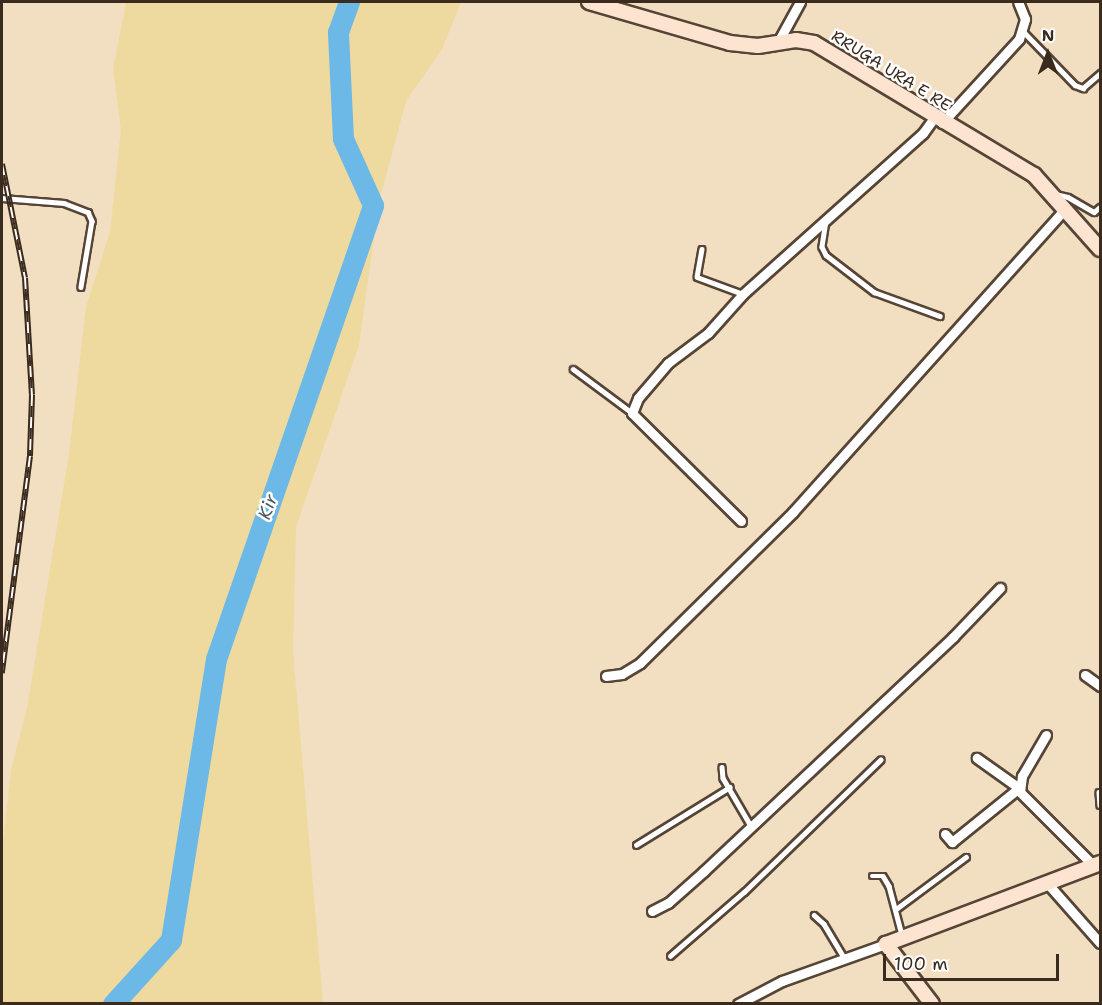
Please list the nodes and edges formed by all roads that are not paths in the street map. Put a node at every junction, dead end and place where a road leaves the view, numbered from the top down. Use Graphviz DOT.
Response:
graph roads {
  1 [pos="589,2"];
  2 [pos="800,2"];
  3 [pos="1018,2"];
  4 [pos="1023,32"];
  5 [pos="778,42"];
  6 [pos="1101,73"];
  7 [pos="938,121"];
  8 [pos="1053,194"];
  9 [pos="2,198"];
  10 [pos="1101,207"];
  11 [pos="1065,209"];
  12 [pos="827,218"];
  13 [pos="702,249"];
  14 [pos="1101,249"];
  15 [pos="81,287"];
  16 [pos="743,294"];
  17 [pos="940,315"];
  18 [pos="573,369"];
  19 [pos="632,413"];
  20 [pos="741,521"];
  21 [pos="1000,588"];
  22 [pos="606,675"];
  23 [pos="1085,675"];
  24 [pos="1101,686"];
  25 [pos="1046,735"];
  26 [pos="977,758"];
  27 [pos="880,760"];
  28 [pos="722,767"];
  29 [pos="730,787"];
  30 [pos="1019,789"];
  31 [pos="1100,792"];
  32 [pos="1101,805"];
  33 [pos="751,826"];
  34 [pos="945,834"];
  35 [pos="636,845"];
  36 [pos="966,857"];
  37 [pos="1097,865"];
  38 [pos="872,876"];
  39 [pos="1047,883"];
  40 [pos="896,909"];
  41 [pos="652,911"];
  42 [pos="814,915"];
  43 [pos="903,937"];
  44 [pos="1101,943"];
  45 [pos="886,944"];
  46 [pos="670,956"];
  47 [pos="844,957"];
  48 [pos="738,1004"];
  49 [pos="932,1004"];
  1 -- 5 [label="street, RRUGA URA E RE"];
  2 -- 5 [label="street"];
  3 -- 4 [label="street"];
  4 -- 6 [label="lane"];
  4 -- 7 [label="street"];
  5 -- 7 [label="street, RRUGA URA E RE"];
  7 -- 8 [label="street, RRUGA URA E RE"];
  7 -- 12 [label="street"];
  8 -- 10 [label="lane"];
  8 -- 11 [label="street, RRUGA URA E RE"];
  9 -- 15 [label="lane"];
  11 -- 14 [label="street, RRUGA URA E RE"];
  11 -- 22 [label="street"];
  12 -- 16 [label="street"];
  12 -- 17 [label="lane"];
  13 -- 16 [label="lane"];
  16 -- 19 [label="street"];
  18 -- 19 [label="lane"];
  19 -- 20 [label="street"];
  21 -- 33 [label="street"];
  23 -- 24 [label="street"];
  25 -- 30 [label="street"];
  26 -- 30 [label="street"];
  27 -- 46 [label="lane"];
  28 -- 29 [label="lane"];
  29 -- 33 [label="lane"];
  29 -- 35 [label="lane"];
  30 -- 34 [label="street"];
  30 -- 37 [label="street"];
  31 -- 32 [label="lane"];
  33 -- 41 [label="street"];
  36 -- 40 [label="lane"];
  37 -- 39 [label="street"];
  38 -- 40 [label="lane"];
  39 -- 43 [label="street"];
  39 -- 44 [label="street"];
  40 -- 43 [label="lane"];
  42 -- 47 [label="lane"];
  43 -- 45 [label="street"];
  45 -- 47 [label="street"];
  45 -- 49 [label="street"];
  47 -- 48 [label="street"];
}
